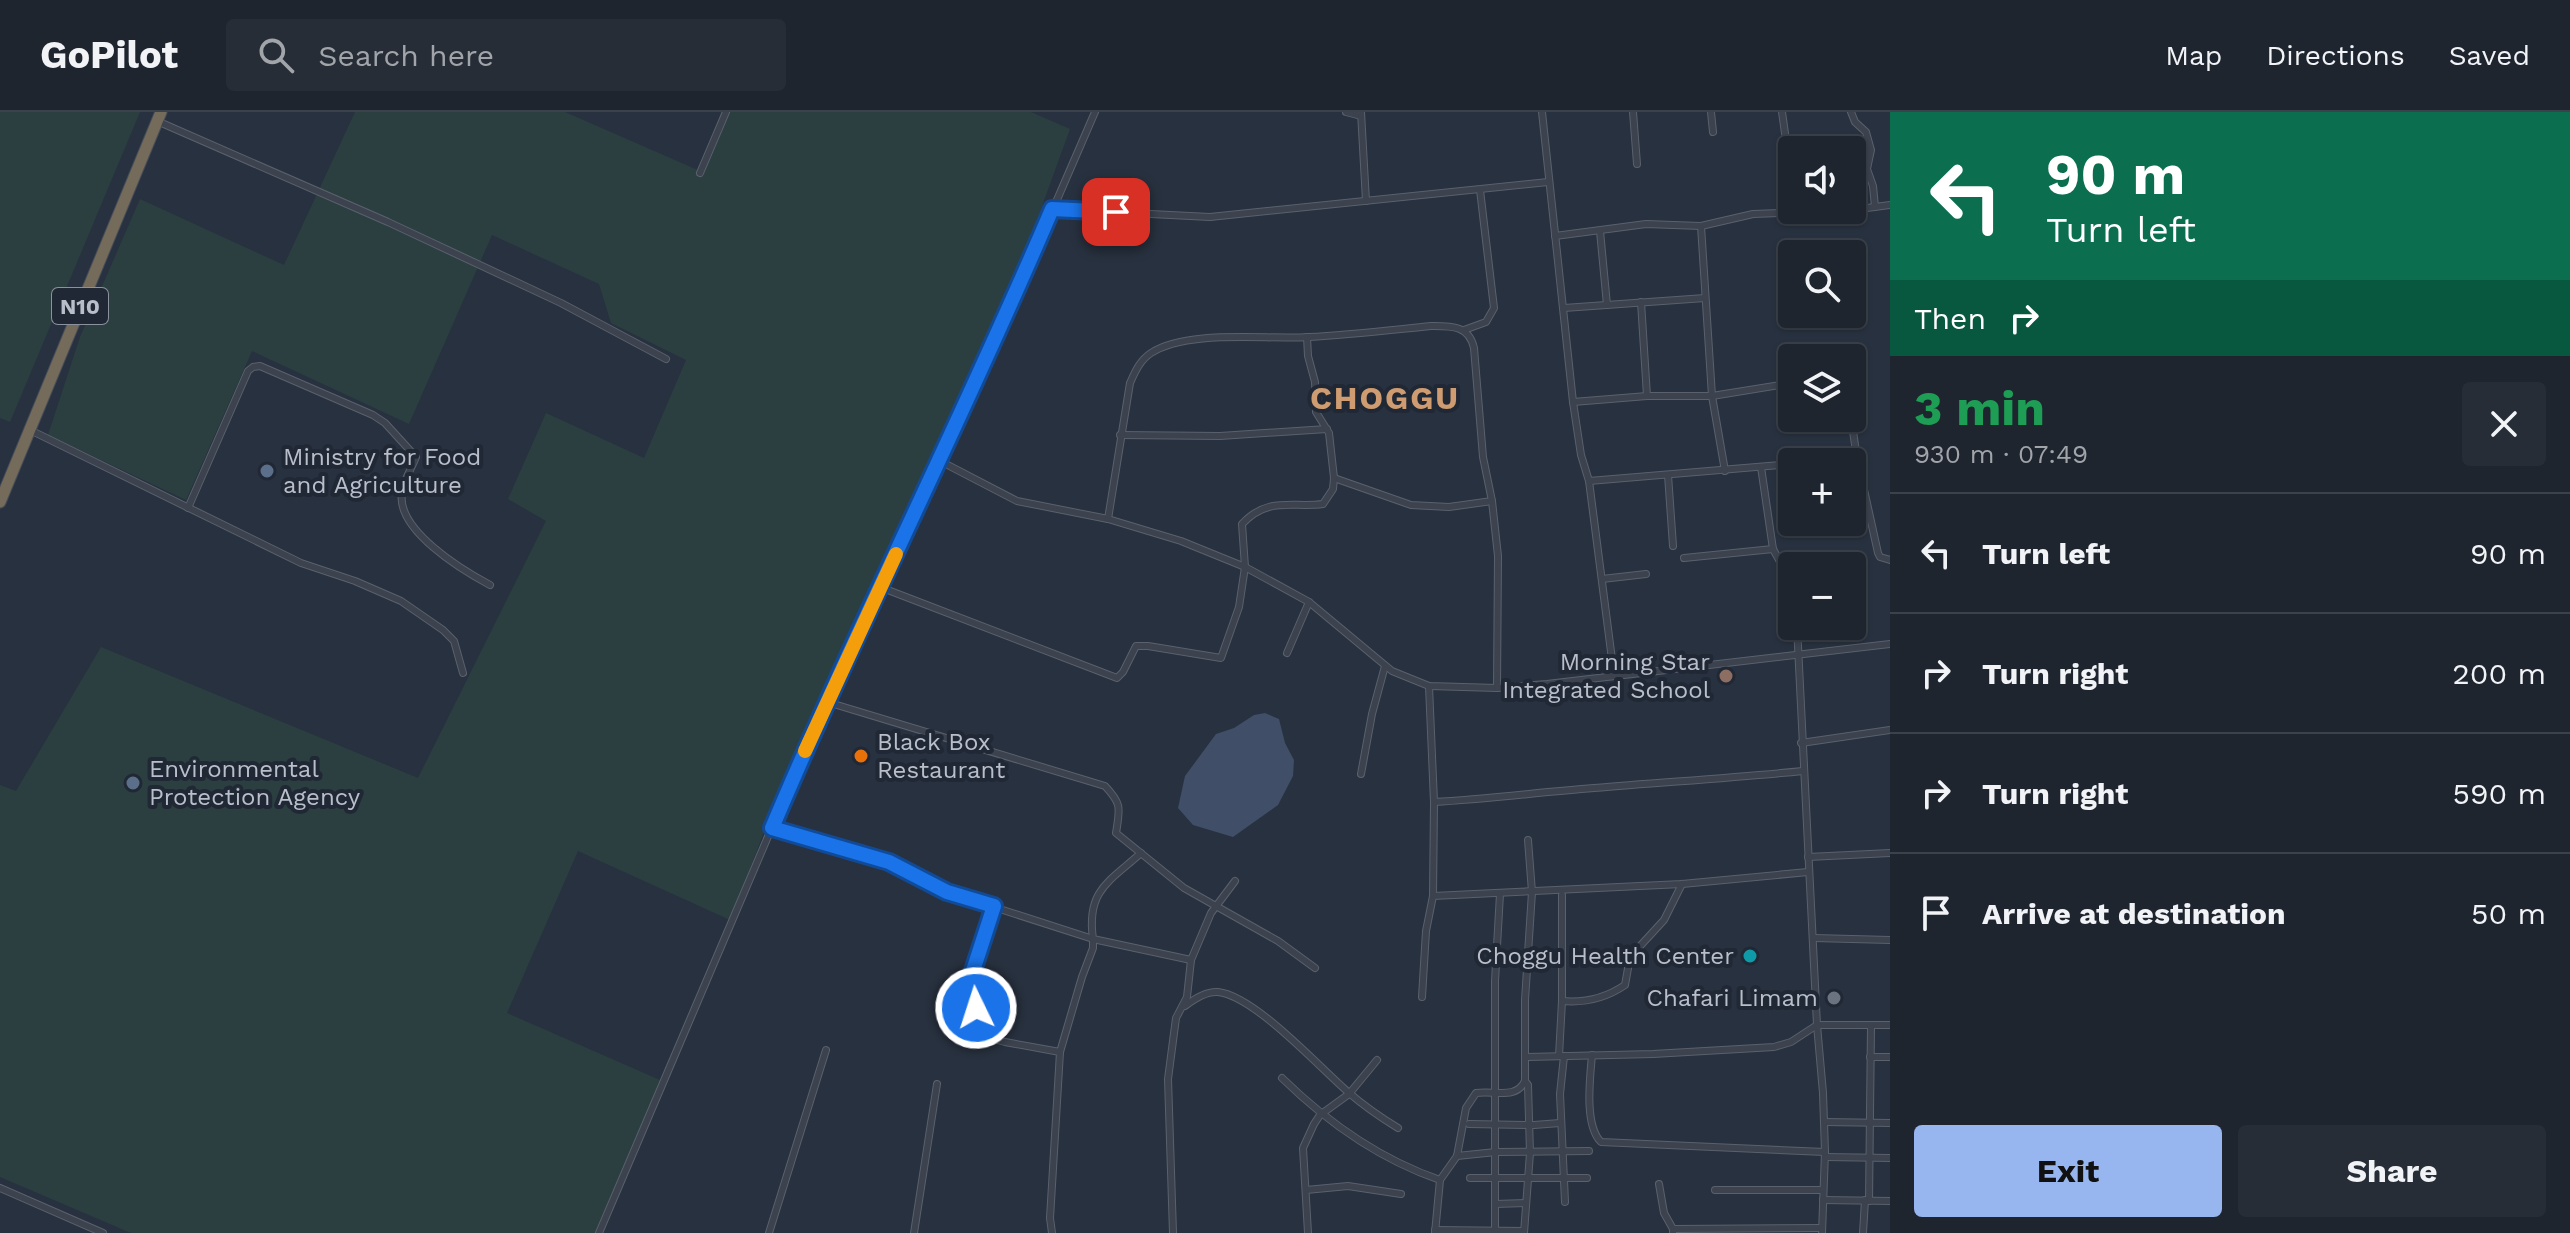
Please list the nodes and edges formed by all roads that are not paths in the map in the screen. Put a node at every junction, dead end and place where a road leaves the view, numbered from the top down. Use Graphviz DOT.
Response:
graph roads {
  1 [pos="726,112"];
  2 [pos="1095,112"];
  3 [pos="1346,112"];
  4 [pos="1542,112"];
  5 [pos="1633,112"];
  6 [pos="1711,112"];
  7 [pos="1782,112"];
  8 [pos="1851,112"];
  9 [pos="1361,114"];
  10 [pos="159,117"];
  11 [pos="1713,132"];
  12 [pos="1785,136"];
  13 [pos="1637,164"];
  14 [pos="700,173"];
  15 [pos="1548,182"];
  16 [pos="1480,190"];
  17 [pos="1366,201"];
  18 [pos="1890,205"];
  19 [pos="1875,207"];
  20 [pos="1866,208"];
  21 [pos="1052,209"];
  22 [pos="1778,212"];
  23 [pos="1701,226"];
  24 [pos="1600,231"];
  25 [pos="1555,236"];
  26 [pos="1705,298"];
  27 [pos="1641,302"];
  28 [pos="1607,305"];
  29 [pos="1564,308"];
  30 [pos="1464,330"];
  31 [pos="1307,337"];
  32 [pos="666,359"];
  33 [pos="1778,385"];
  34 [pos="1647,396"];
  35 [pos="1712,396"];
  36 [pos="1573,402"];
  37 [pos="1327,429"];
  38 [pos="30,430"];
  39 [pos="1120,435"];
  40 [pos="940,461"];
  41 [pos="1778,465"];
  42 [pos="1761,467"];
  43 [pos="1725,471"];
  44 [pos="1668,475"];
  45 [pos="1334,478"];
  46 [pos="1589,481"];
  47 [pos="1866,499"];
  48 [pos="1492,501"];
  49 [pos="0,502"];
  50 [pos="188,508"];
  51 [pos="1108,519"];
  52 [pos="1673,546"];
  53 [pos="1773,549"];
  54 [pos="1684,558"];
  55 [pos="1778,558"];
  56 [pos="1890,560"];
  57 [pos="1245,567"];
  58 [pos="1646,574"];
  59 [pos="1602,579"];
  60 [pos="490,585"];
  61 [pos="880,587"];
  62 [pos="1309,602"];
  63 [pos="1799,640"];
  64 [pos="1890,644"];
  65 [pos="1287,653"];
  66 [pos="1797,656"];
  67 [pos="1385,666"];
  68 [pos="463,673"];
  69 [pos="1614,675"];
  70 [pos="1429,686"];
  71 [pos="1497,688"];
  72 [pos="827,702"];
  73 [pos="1890,730"];
  74 [pos="1801,743"];
  75 [pos="1803,771"];
  76 [pos="1361,774"];
  77 [pos="1434,802"];
  78 [pos="772,828"];
  79 [pos="1528,840"];
  80 [pos="1141,853"];
  81 [pos="1890,853"];
  82 [pos="1808,857"];
  83 [pos="1808,872"];
  84 [pos="1235,881"];
  85 [pos="1682,884"];
  86 [pos="1532,892"];
  87 [pos="1500,894"];
  88 [pos="1562,895"];
  89 [pos="1433,896"];
  90 [pos="994,906"];
  91 [pos="1215,907"];
  92 [pos="1814,938"];
  93 [pos="1093,939"];
  94 [pos="1890,940"];
  95 [pos="1191,960"];
  96 [pos="1315,968"];
  97 [pos="1422,997"];
  98 [pos="1562,1001"];
  99 [pos="1183,1007"];
  100 [pos="1817,1025"];
  101 [pos="1890,1025"];
  102 [pos="946,1026"];
  103 [pos="1871,1026"];
  104 [pos="982,1036"];
  105 [pos="826,1050"];
  106 [pos="1060,1052"];
  107 [pos="1592,1055"];
  108 [pos="1561,1056"];
  109 [pos="1527,1057"];
  110 [pos="1870,1057"];
  111 [pos="1890,1057"];
  112 [pos="1377,1060"];
  113 [pos="1282,1078"];
  114 [pos="1525,1081"];
  115 [pos="937,1084"];
  116 [pos="1496,1093"];
  117 [pos="1349,1094"];
  118 [pos="1320,1115"];
  119 [pos="1824,1122"];
  120 [pos="1496,1123"];
  121 [pos="1560,1123"];
  122 [pos="1870,1123"];
  123 [pos="1890,1123"];
  124 [pos="1469,1124"];
  125 [pos="1529,1124"];
  126 [pos="1398,1128"];
  127 [pos="1561,1150"];
  128 [pos="1589,1151"];
  129 [pos="1496,1152"];
  130 [pos="1530,1153"];
  131 [pos="1825,1154"];
  132 [pos="1457,1156"];
  133 [pos="1869,1156"];
  134 [pos="1890,1158"];
  135 [pos="1563,1177"];
  136 [pos="1470,1178"];
  137 [pos="1495,1178"];
  138 [pos="1587,1178"];
  139 [pos="1527,1179"];
  140 [pos="1440,1180"];
  141 [pos="1659,1184"];
  142 [pos="0,1188"];
  143 [pos="1306,1190"];
  144 [pos="1715,1190"];
  145 [pos="1823,1190"];
  146 [pos="1401,1194"];
  147 [pos="1823,1200"];
  148 [pos="1867,1200"];
  149 [pos="1890,1201"];
  150 [pos="1565,1202"];
  151 [pos="1526,1203"];
  152 [pos="1495,1204"];
  153 [pos="1435,1231"];
  154 [pos="1495,1231"];
  155 [pos="1673,1231"];
  156 [pos="1822,1231"];
  157 [pos="1524,1232"];
  158 [pos="103,1233"];
  159 [pos="599,1233"];
  160 [pos="769,1233"];
  161 [pos="914,1233"];
  162 [pos="1052,1233"];
  163 [pos="1173,1233"];
  164 [pos="1308,1233"];
  165 [pos="1863,1233"];
  1 -- 14 [label="street"];
  2 -- 21 [label="street"];
  3 -- 9 [label="street"];
  4 -- 15 [label="street"];
  5 -- 13 [label="street"];
  6 -- 11 [label="street"];
  7 -- 12 [label="street"];
  8 -- 19 [label="street"];
  9 -- 17 [label="street"];
  10 -- 32 [label="street"];
  10 -- 38 [label="highway, N10"];
  15 -- 16 [label="street"];
  15 -- 25 [label="street"];
  16 -- 17 [label="street"];
  16 -- 30 [label="street"];
  17 -- 21 [label="street"];
  18 -- 19 [label="street"];
  19 -- 20 [label="street"];
  21 -- 40 [label="street"];
  22 -- 23 [label="street"];
  23 -- 24 [label="street"];
  23 -- 26 [label="street"];
  24 -- 25 [label="street"];
  24 -- 28 [label="street"];
  25 -- 29 [label="street"];
  26 -- 27 [label="street"];
  26 -- 35 [label="street"];
  27 -- 28 [label="street"];
  27 -- 34 [label="street"];
  28 -- 29 [label="street"];
  29 -- 36 [label="street"];
  30 -- 31 [label="street"];
  30 -- 48 [label="street"];
  31 -- 37 [label="street"];
  31 -- 39 [label="street"];
  33 -- 35 [label="street"];
  34 -- 35 [label="street"];
  34 -- 36 [label="street"];
  35 -- 43 [label="street"];
  36 -- 46 [label="street"];
  37 -- 39 [label="street"];
  37 -- 45 [label="street"];
  38 -- 49 [label="highway, N10"];
  38 -- 50 [label="street"];
  39 -- 51 [label="street"];
  40 -- 51 [label="street"];
  40 -- 61 [label="street"];
  41 -- 42 [label="street"];
  42 -- 43 [label="street"];
  42 -- 53 [label="street"];
  43 -- 44 [label="street"];
  44 -- 46 [label="street"];
  44 -- 52 [label="street"];
  45 -- 48 [label="street"];
  45 -- 57 [label="street"];
  46 -- 59 [label="street"];
  47 -- 56 [label="street"];
  48 -- 71 [label="street"];
  50 -- 60 [label="street"];
  50 -- 68 [label="street"];
  51 -- 57 [label="street"];
  53 -- 54 [label="street"];
  53 -- 55 [label="street"];
  57 -- 61 [label="street"];
  57 -- 62 [label="street"];
  58 -- 59 [label="street"];
  59 -- 69 [label="street"];
  61 -- 72 [label="street"];
  62 -- 65 [label="street"];
  62 -- 67 [label="street"];
  63 -- 66 [label="street"];
  64 -- 66 [label="street"];
  66 -- 69 [label="street"];
  66 -- 74 [label="street"];
  67 -- 70 [label="street"];
  67 -- 76 [label="street"];
  69 -- 71 [label="street"];
  70 -- 71 [label="street"];
  70 -- 77 [label="street"];
  72 -- 78 [label="street"];
  72 -- 80 [label="street"];
  73 -- 74 [label="street"];
  74 -- 75 [label="street"];
  75 -- 77 [label="street"];
  75 -- 82 [label="street"];
  77 -- 89 [label="street"];
  78 -- 90 [label="street"];
  78 -- 159 [label="street"];
  79 -- 86 [label="street"];
  80 -- 91 [label="street"];
  80 -- 93 [label="street"];
  81 -- 82 [label="street"];
  82 -- 83 [label="street"];
  83 -- 85 [label="street"];
  83 -- 92 [label="street"];
  84 -- 91 [label="street"];
  85 -- 86 [label="street"];
  85 -- 98 [label="street"];
  86 -- 87 [label="street"];
  86 -- 109 [label="street"];
  87 -- 89 [label="street"];
  87 -- 116 [label="street"];
  88 -- 98 [label="street"];
  89 -- 97 [label="street"];
  90 -- 93 [label="street"];
  90 -- 104 [label="street"];
  91 -- 95 [label="street"];
  91 -- 96 [label="street"];
  92 -- 94 [label="street"];
  92 -- 100 [label="street"];
  93 -- 95 [label="street"];
  93 -- 106 [label="street"];
  95 -- 99 [label="street"];
  98 -- 108 [label="street"];
  99 -- 117 [label="street"];
  99 -- 163 [label="street"];
  100 -- 103 [label="street"];
  100 -- 107 [label="street"];
  100 -- 119 [label="street"];
  101 -- 103 [label="street"];
  102 -- 104 [label="street"];
  103 -- 110 [label="street"];
  104 -- 106 [label="street"];
  105 -- 160 [label="street"];
  106 -- 162 [label="street"];
  107 -- 108 [label="street"];
  107 -- 131 [label="street"];
  108 -- 109 [label="street"];
  108 -- 121 [label="street"];
  109 -- 114 [label="street"];
  110 -- 111 [label="street"];
  110 -- 122 [label="street"];
  112 -- 117 [label="street"];
  113 -- 118 [label="street"];
  114 -- 116 [label="street"];
  114 -- 125 [label="street"];
  115 -- 161 [label="street"];
  116 -- 120 [label="street"];
  116 -- 132 [label="street"];
  117 -- 118 [label="street"];
  117 -- 126 [label="street"];
  118 -- 140 [label="street"];
  118 -- 143 [label="street"];
  119 -- 122 [label="street"];
  119 -- 131 [label="street"];
  120 -- 124 [label="street"];
  120 -- 125 [label="street"];
  120 -- 129 [label="street"];
  121 -- 125 [label="street"];
  121 -- 127 [label="street"];
  122 -- 123 [label="street"];
  122 -- 133 [label="street"];
  125 -- 130 [label="street"];
  127 -- 128 [label="street"];
  127 -- 130 [label="street"];
  127 -- 135 [label="street"];
  129 -- 130 [label="street"];
  129 -- 132 [label="street"];
  129 -- 137 [label="street"];
  130 -- 139 [label="street"];
  131 -- 133 [label="street"];
  131 -- 145 [label="street"];
  132 -- 140 [label="street"];
  133 -- 134 [label="street"];
  133 -- 148 [label="street"];
  135 -- 138 [label="street"];
  135 -- 139 [label="street"];
  135 -- 150 [label="street"];
  136 -- 137 [label="street"];
  137 -- 139 [label="street"];
  137 -- 152 [label="street"];
  139 -- 151 [label="street"];
  140 -- 153 [label="street"];
  141 -- 155 [label="street"];
  142 -- 158 [label="street"];
  143 -- 146 [label="street"];
  143 -- 164 [label="street"];
  144 -- 145 [label="street"];
  145 -- 147 [label="street"];
  147 -- 148 [label="street"];
  147 -- 156 [label="street"];
  148 -- 149 [label="street"];
  148 -- 165 [label="street"];
  151 -- 152 [label="street"];
  151 -- 157 [label="street"];
  152 -- 154 [label="street"];
  153 -- 154 [label="street"];
  154 -- 157 [label="street"];
  155 -- 156 [label="street"];
}
